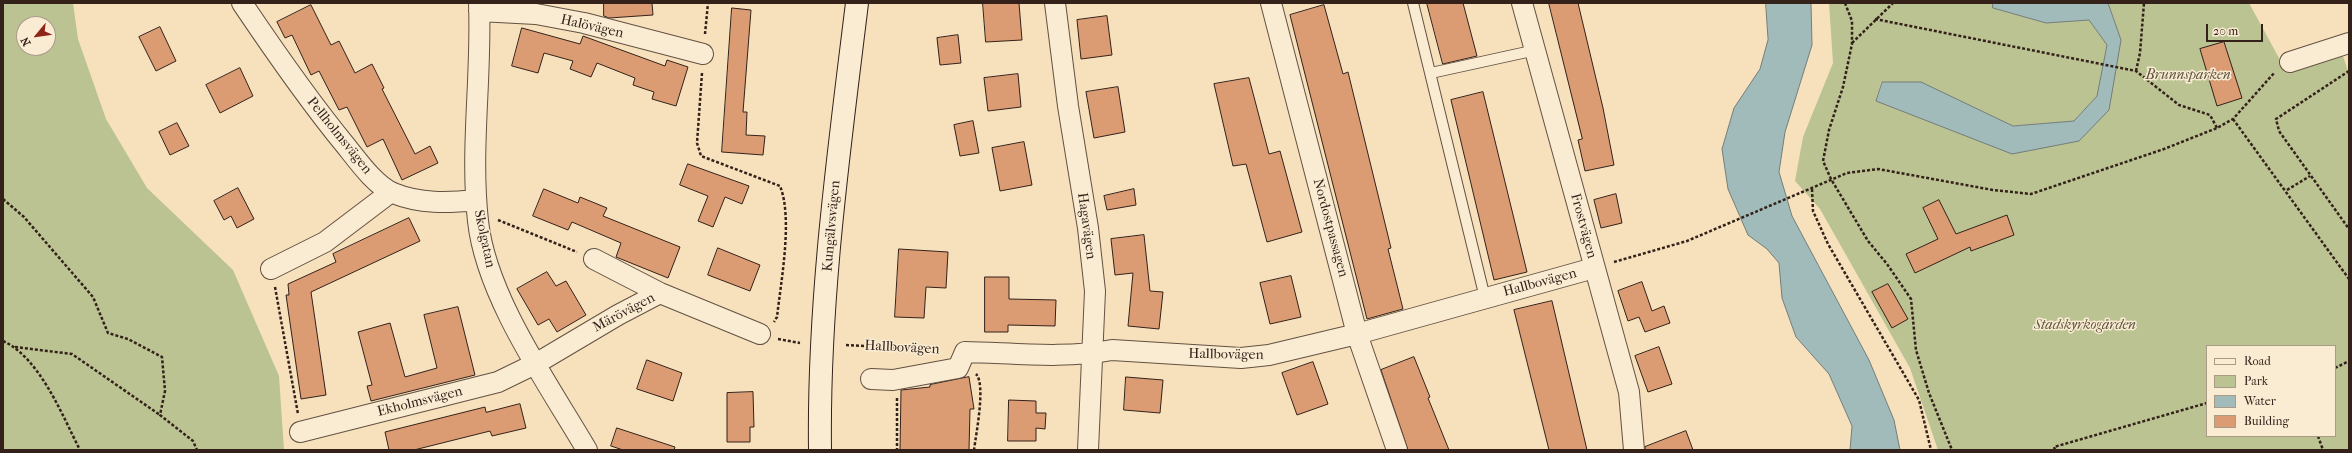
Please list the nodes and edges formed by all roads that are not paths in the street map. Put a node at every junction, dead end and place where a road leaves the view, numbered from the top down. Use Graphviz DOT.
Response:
graph roads {
  1 [pos="242,3"];
  2 [pos="857,3"];
  3 [pos="1056,3"];
  4 [pos="1272,3"];
  5 [pos="1412,3"];
  6 [pos="1522,3"];
  7 [pos="479,7"];
  8 [pos="2349,44"];
  9 [pos="1536,50"];
  10 [pos="703,54"];
  11 [pos="2290,62"];
  12 [pos="1431,73"];
  13 [pos="391,192"];
  14 [pos="476,200"];
  15 [pos="594,259"];
  16 [pos="1594,268"];
  17 [pos="271,269"];
  18 [pos="660,293"];
  19 [pos="1485,298"];
  20 [pos="767,329"];
  21 [pos="1357,334"];
  22 [pos="1092,354"];
  23 [pos="537,363"];
  24 [pos="871,379"];
  25 [pos="300,432"];
  26 [pos="588,450"];
  27 [pos="820,450"];
  28 [pos="1088,450"];
  29 [pos="1397,450"];
  30 [pos="1634,450"];
  1 -- 13 [label="street, Pellholmsvägen"];
  2 -- 27 [label="main road, Kungälvsvägen"];
  3 -- 22 [label="street, Hagavägen"];
  4 -- 21 [label="street, Nordostpassagen"];
  5 -- 12 [label="lane"];
  6 -- 9 [label="street, Frostvägen"];
  7 -- 10 [label="street, Halövägen"];
  7 -- 14 [label="street, Skolgatan"];
  8 -- 11 [label="street"];
  9 -- 12 [label="lane"];
  9 -- 16 [label="street, Frostvägen"];
  12 -- 19 [label="lane"];
  13 -- 14 [label="street, Pellholmsvägen"];
  13 -- 17 [label="street"];
  14 -- 23 [label="street, Skolgatan"];
  15 -- 18 [label="street"];
  16 -- 19 [label="street, Hallbovägen"];
  16 -- 30 [label="street, Frostvägen"];
  18 -- 20 [label="street, Märövägen"];
  18 -- 23 [label="street, Märövägen"];
  19 -- 21 [label="street, Hallbovägen"];
  21 -- 22 [label="street, Hallbovägen"];
  21 -- 29 [label="street, Nordostpassagen"];
  22 -- 24 [label="street, Hallbovägen"];
  22 -- 28 [label="street, Hagavägen"];
  23 -- 25 [label="street, Ekholmsvägen"];
  23 -- 26 [label="street, Skolgatan"];
}
